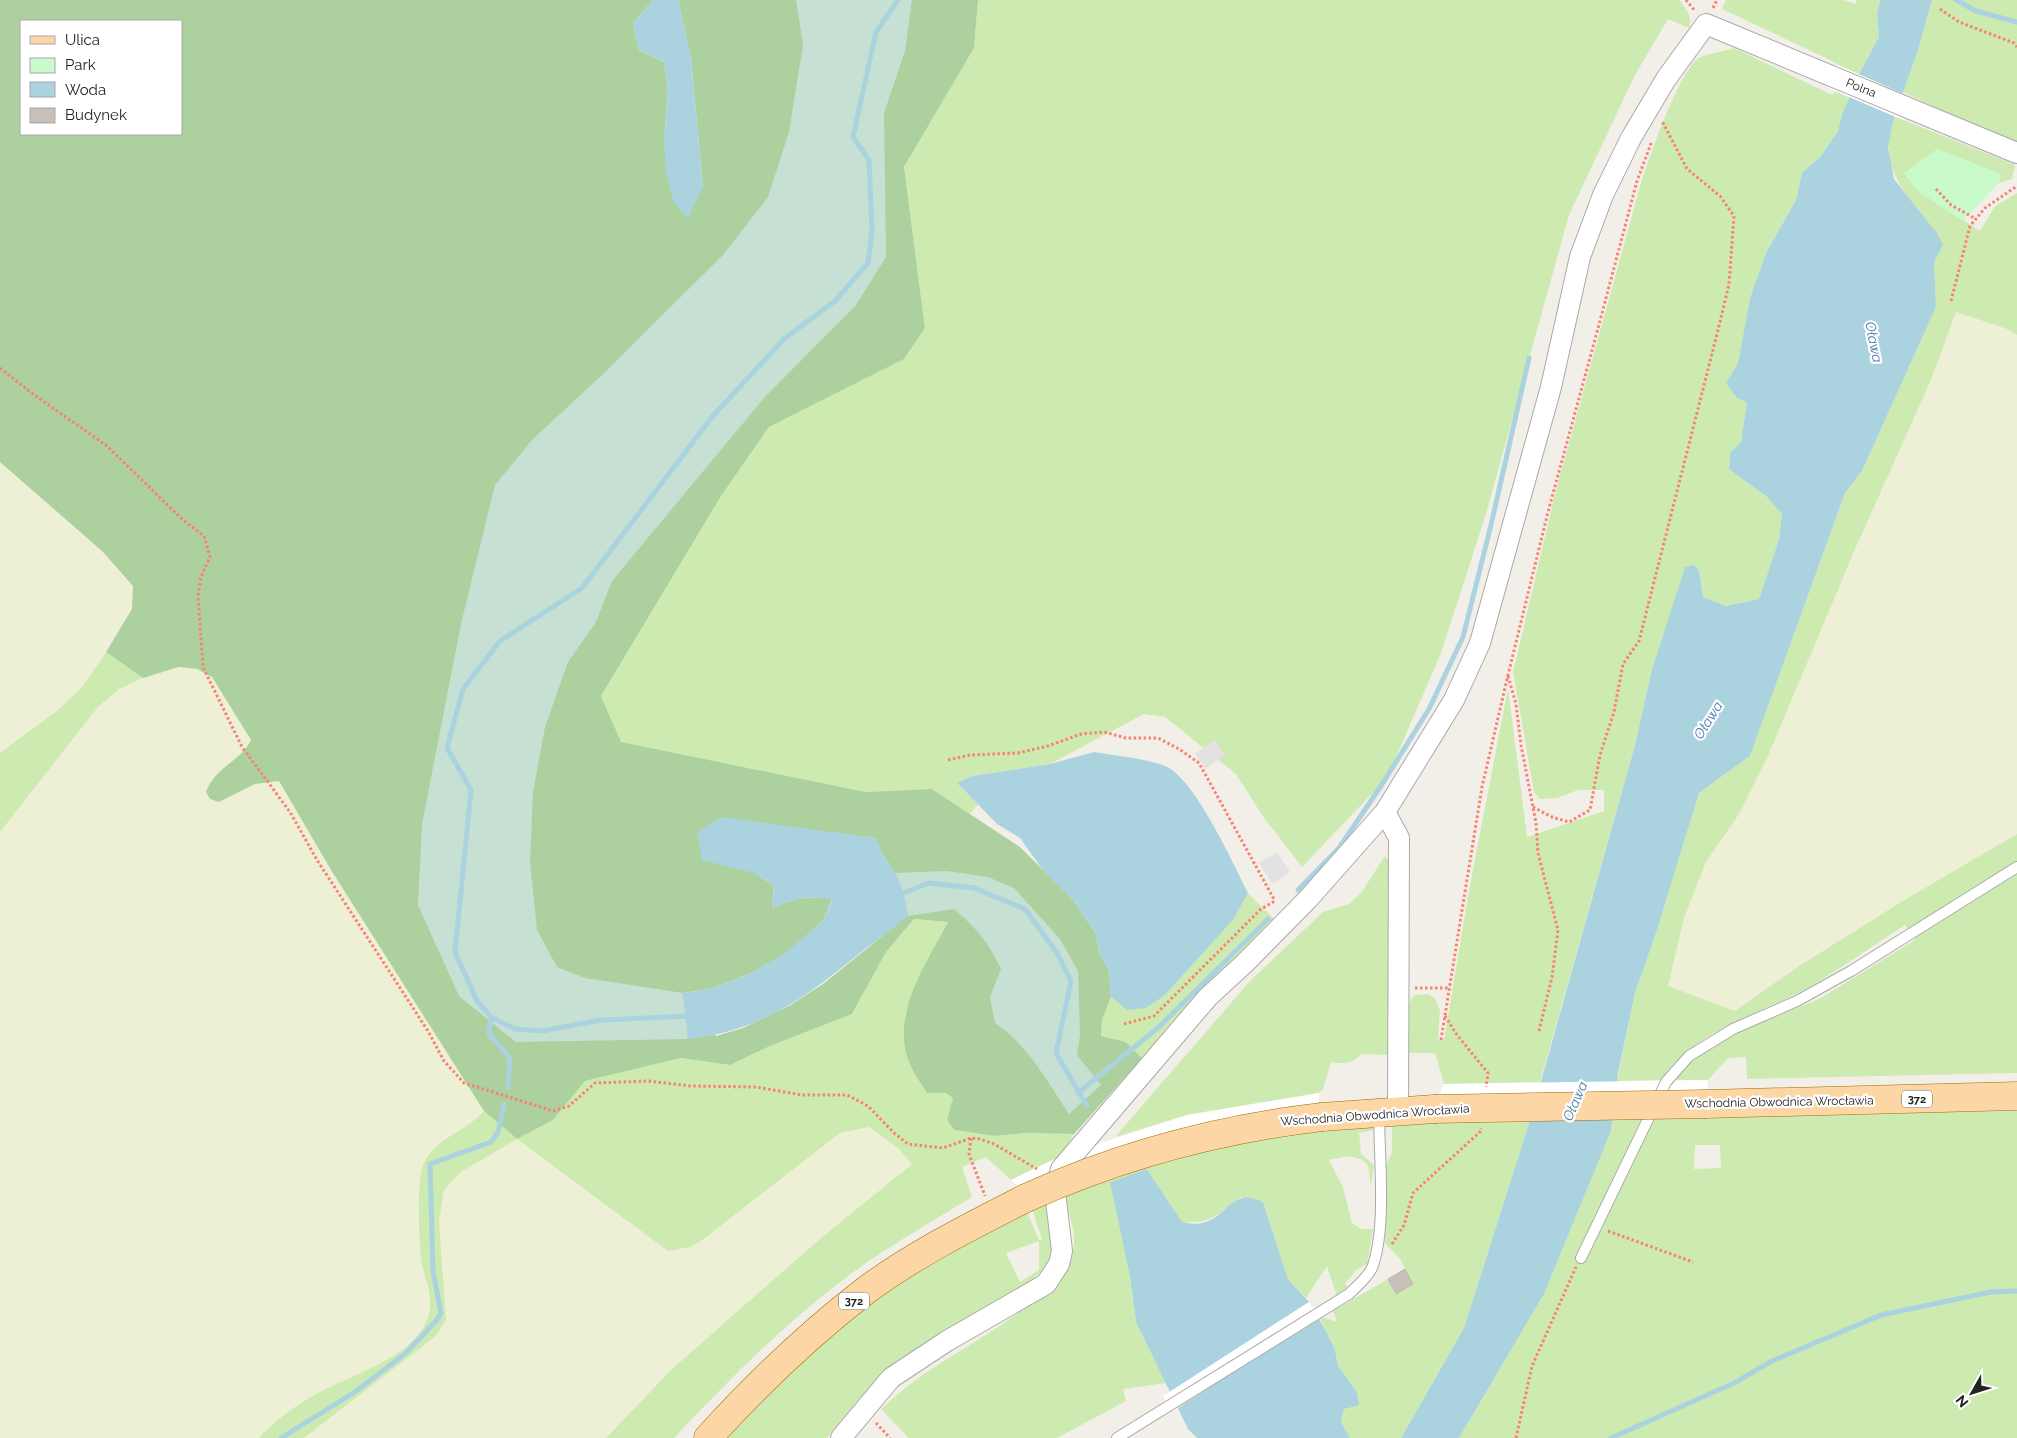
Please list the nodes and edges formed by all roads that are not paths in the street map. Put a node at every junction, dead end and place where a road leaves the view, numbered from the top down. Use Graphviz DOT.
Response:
graph roads {
  1 [pos="2017,153"];
  2 [pos="1385,812"];
  3 [pos="2017,867"];
  4 [pos="2017,1096"];
  5 [pos="1388,1113"];
  6 [pos="1581,1258"];
  7 [pos="708,1438"];
  8 [pos="841,1438"];
  9 [pos="1117,1438"];
  1 -- 2 [label="street, Polna"];
  2 -- 5 [label="street"];
  2 -- 8 [label="street"];
  3 -- 6 [label="lane"];
  4 -- 5 [label="main road, Wschodnia Obwodnica Wrocławia / 372, bridge"];
  5 -- 7 [label="main road, Wschodnia Obwodnica Wrocławia / 372, bridge"];
  5 -- 9 [label="lane"];
}
